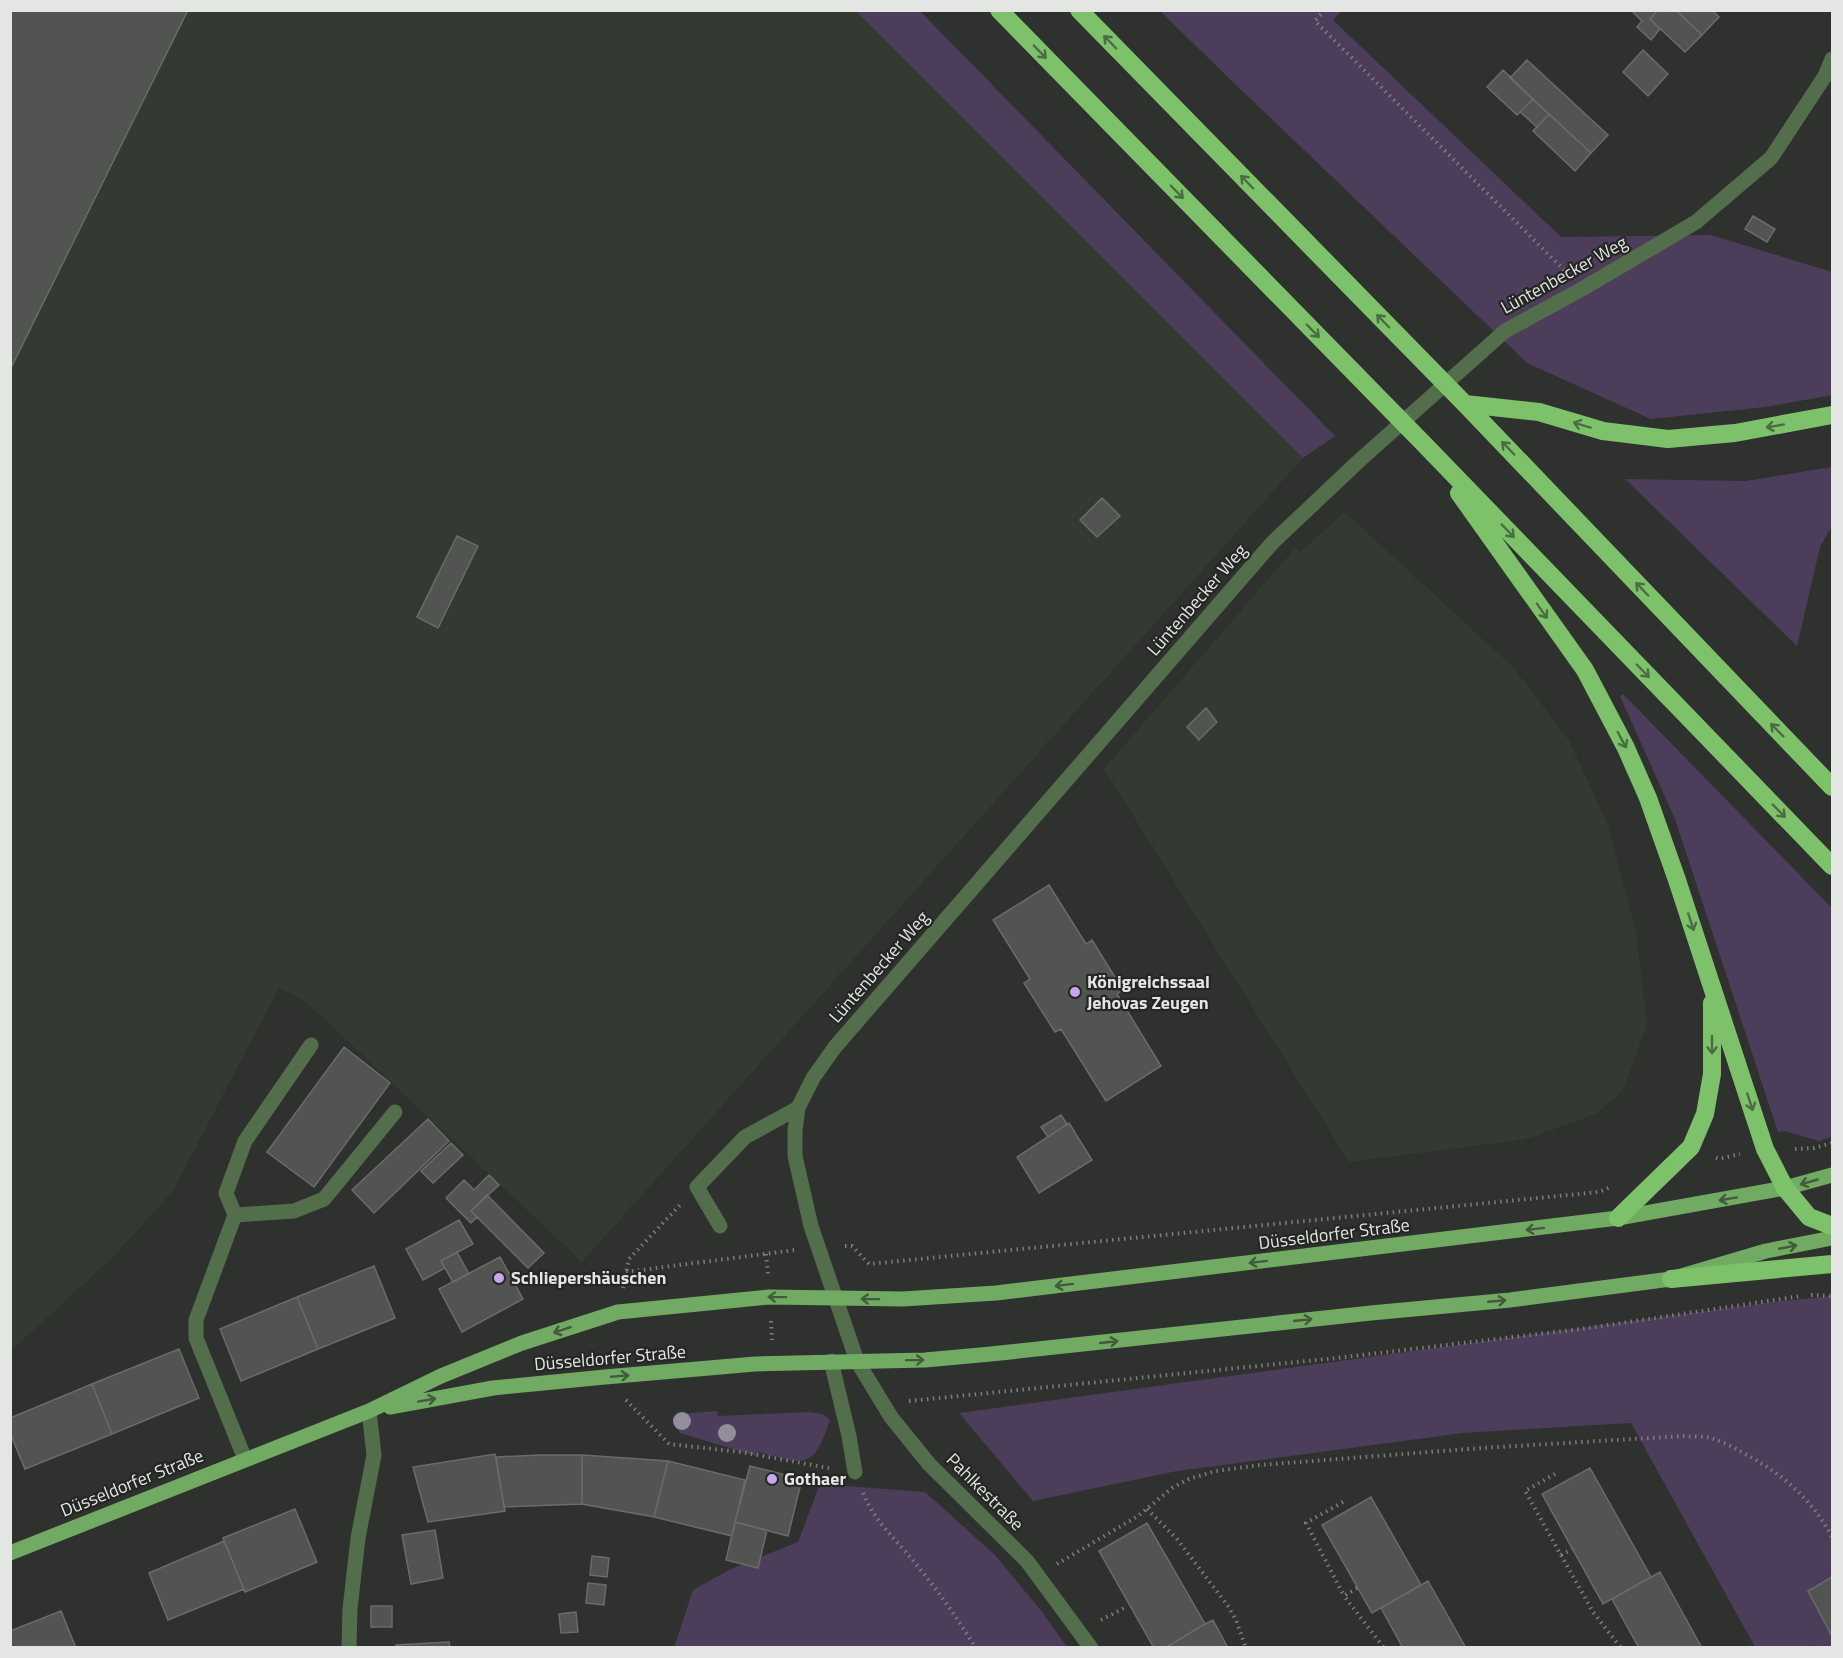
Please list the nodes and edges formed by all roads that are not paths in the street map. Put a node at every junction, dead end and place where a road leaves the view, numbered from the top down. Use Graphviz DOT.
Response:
graph roads {
  1 [pos="999,10"];
  2 [pos="1079,10"];
  3 [pos="1833,59"];
  4 [pos="1466,404"];
  5 [pos="1833,415"];
  6 [pos="1423,443"];
  7 [pos="1833,787"];
  8 [pos="1833,866"];
  9 [pos="1712,986"];
  10 [pos="311,1045"];
  11 [pos="798,1108"];
  12 [pos="395,1112"];
  13 [pos="1833,1175"];
  14 [pos="1785,1188"];
  15 [pos="235,1215"];
  16 [pos="1618,1218"];
  17 [pos="720,1226"];
  18 [pos="1833,1226"];
  19 [pos="1833,1238"];
  20 [pos="1833,1264"];
  21 [pos="1671,1279"];
  22 [pos="835,1299"];
  23 [pos="831,1361"];
  24 [pos="857,1361"];
  25 [pos="369,1411"];
  26 [pos="245,1459"];
  27 [pos="855,1472"];
  28 [pos="10,1553"];
  29 [pos="349,1647"];
  30 [pos="1091,1647"];
  1 -- 6 [label="highway, one-way"];
  4 -- 2 [label="highway, one-way"];
  3 -- 11 [label="street, Lüntenbecker Weg"];
  5 -- 4 [label="highway, one-way"];
  7 -- 4 [label="highway, one-way"];
  6 -- 8 [label="highway, one-way"];
  6 -- 9 [label="highway, one-way"];
  9 -- 14 [label="highway, one-way"];
  9 -- 16 [label="highway, one-way"];
  10 -- 15 [label="street"];
  11 -- 17 [label="street"];
  11 -- 22 [label="street, Lüntenbecker Weg"];
  12 -- 15 [label="street"];
  13 -- 14 [label="main road, Düsseldorfer Straße, one-way"];
  14 -- 16 [label="main road, Düsseldorfer Straße, one-way"];
  14 -- 18 [label="highway"];
  15 -- 26 [label="street"];
  16 -- 22 [label="main road, Düsseldorfer Straße, one-way"];
  21 -- 19 [label="main road, Düsseldorfer Straße, one-way"];
  20 -- 21 [label="highway"];
  24 -- 21 [label="main road, Düsseldorfer Straße, one-way"];
  22 -- 24 [label="street"];
  22 -- 25 [label="main road, Düsseldorfer Straße, one-way"];
  23 -- 24 [label="main road, Düsseldorfer Straße"];
  25 -- 23 [label="main road, Düsseldorfer Straße, one-way"];
  23 -- 27 [label="street"];
  24 -- 30 [label="street, Pahlkestraße"];
  25 -- 26 [label="main road, Düsseldorfer Straße"];
  25 -- 29 [label="street"];
  26 -- 28 [label="main road, Düsseldorfer Straße"];
}
